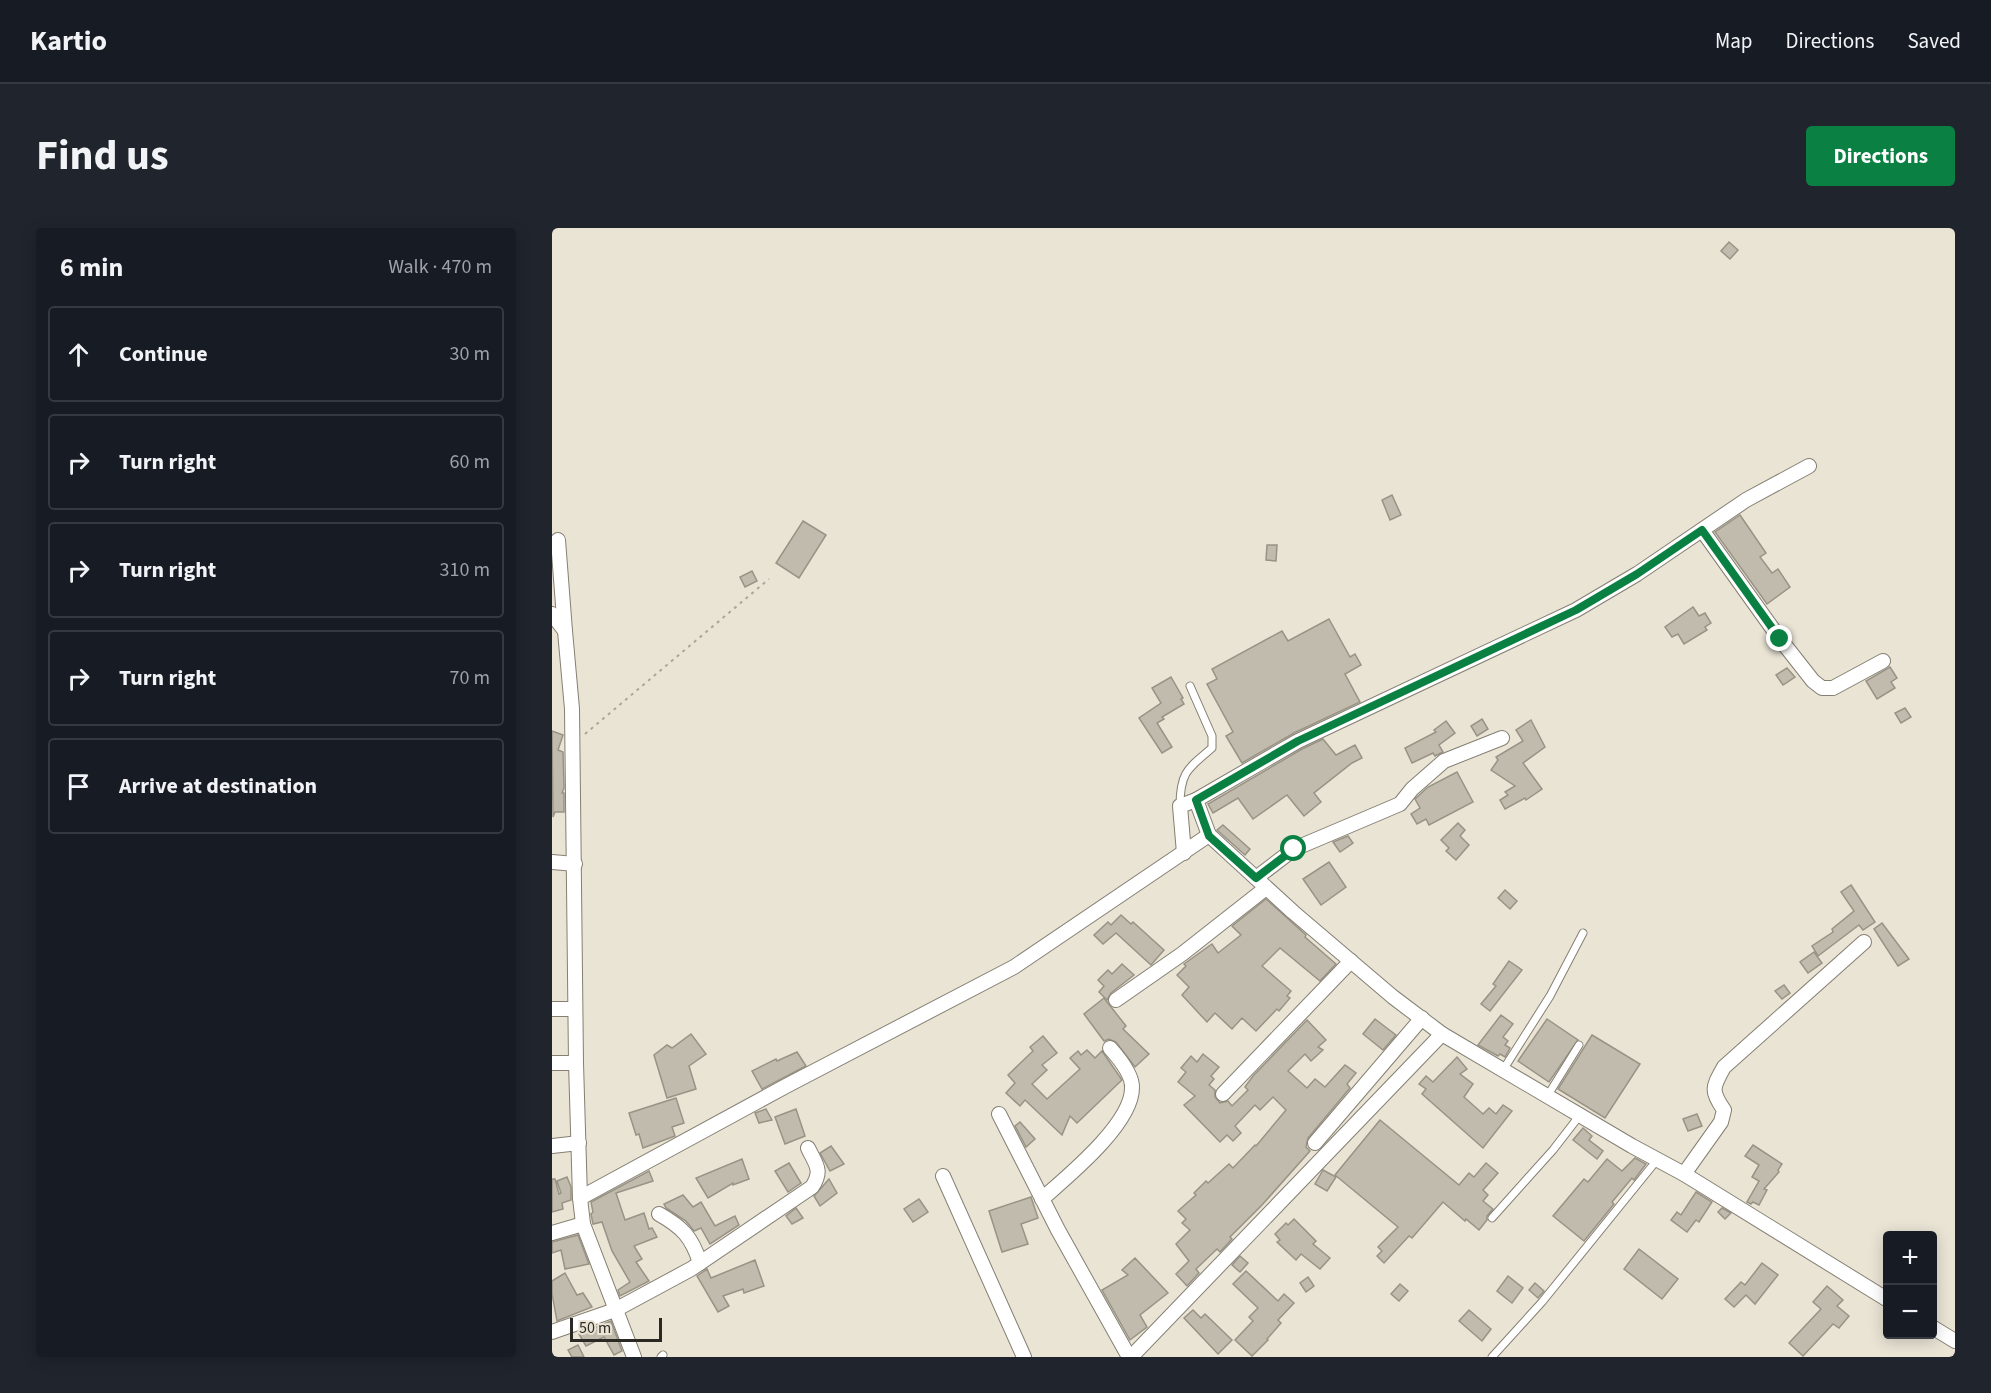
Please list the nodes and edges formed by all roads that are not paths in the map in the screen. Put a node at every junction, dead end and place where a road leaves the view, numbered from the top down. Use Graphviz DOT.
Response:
graph roads {
  1 [pos="1809,466"];
  2 [pos="1702,530"];
  3 [pos="558,540"];
  4 [pos="552,614"];
  5 [pos="564,631"];
  6 [pos="1883,662"];
  7 [pos="1190,686"];
  8 [pos="1502,738"];
  9 [pos="1196,800"];
  10 [pos="1180,806"];
  11 [pos="1209,836"];
  12 [pos="1184,853"];
  13 [pos="552,862"];
  14 [pos="574,864"];
  15 [pos="1261,883"];
  16 [pos="1583,933"];
  17 [pos="1864,942"];
  18 [pos="1351,961"];
  19 [pos="1116,1000"];
  20 [pos="552,1009"];
  21 [pos="575,1009"];
  22 [pos="1422,1018"];
  23 [pos="1442,1034"];
  24 [pos="1580,1045"];
  25 [pos="1110,1048"];
  26 [pos="552,1063"];
  27 [pos="576,1063"];
  28 [pos="1503,1070"];
  29 [pos="1223,1094"];
  30 [pos="1548,1095"];
  31 [pos="999,1114"];
  32 [pos="1580,1115"];
  33 [pos="579,1143"];
  34 [pos="1315,1143"];
  35 [pos="552,1146"];
  36 [pos="808,1148"];
  37 [pos="1657,1160"];
  38 [pos="1684,1174"];
  39 [pos="943,1176"];
  40 [pos="580,1198"];
  41 [pos="1042,1199"];
  42 [pos="659,1214"];
  43 [pos="1492,1218"];
  44 [pos="584,1224"];
  45 [pos="552,1233"];
  46 [pos="700,1263"];
  47 [pos="1883,1298"];
  48 [pos="615,1311"];
  49 [pos="1937,1330"];
  50 [pos="552,1332"];
  51 [pos="1954,1339"];
  52 [pos="634,1357"];
  53 [pos="1024,1357"];
  54 [pos="1130,1357"];
  55 [pos="1492,1357"];
  1 -- 2 [label="street"];
  2 -- 6 [label="street"];
  2 -- 9 [label="street"];
  3 -- 5 [label="street"];
  4 -- 5 [label="street"];
  5 -- 14 [label="street"];
  7 -- 10 [label="lane"];
  8 -- 15 [label="street"];
  9 -- 10 [label="street"];
  9 -- 11 [label="street"];
  10 -- 12 [label="street"];
  11 -- 12 [label="street"];
  11 -- 15 [label="street"];
  12 -- 40 [label="street"];
  13 -- 14 [label="street"];
  14 -- 21 [label="street"];
  15 -- 18 [label="street"];
  15 -- 19 [label="street"];
  16 -- 28 [label="lane"];
  17 -- 38 [label="street"];
  18 -- 22 [label="street"];
  18 -- 29 [label="street"];
  20 -- 21 [label="street"];
  21 -- 27 [label="street"];
  22 -- 23 [label="street"];
  22 -- 34 [label="street"];
  23 -- 28 [label="street"];
  23 -- 54 [label="street"];
  24 -- 30 [label="lane"];
  25 -- 41 [label="street"];
  26 -- 27 [label="street"];
  27 -- 33 [label="street"];
  28 -- 30 [label="street"];
  30 -- 32 [label="street"];
  31 -- 41 [label="street"];
  32 -- 37 [label="street"];
  32 -- 43 [label="lane"];
  33 -- 35 [label="street"];
  33 -- 40 [label="street"];
  36 -- 46 [label="street"];
  37 -- 38 [label="street"];
  37 -- 55 [label="lane"];
  38 -- 47 [label="street"];
  39 -- 53 [label="street"];
  40 -- 44 [label="street"];
  41 -- 54 [label="street"];
  42 -- 46 [label="street"];
  44 -- 45 [label="street"];
  44 -- 48 [label="street"];
  46 -- 48 [label="street"];
  48 -- 50 [label="street"];
  48 -- 52 [label="street"];
  49 -- 51 [label="street"];
}
